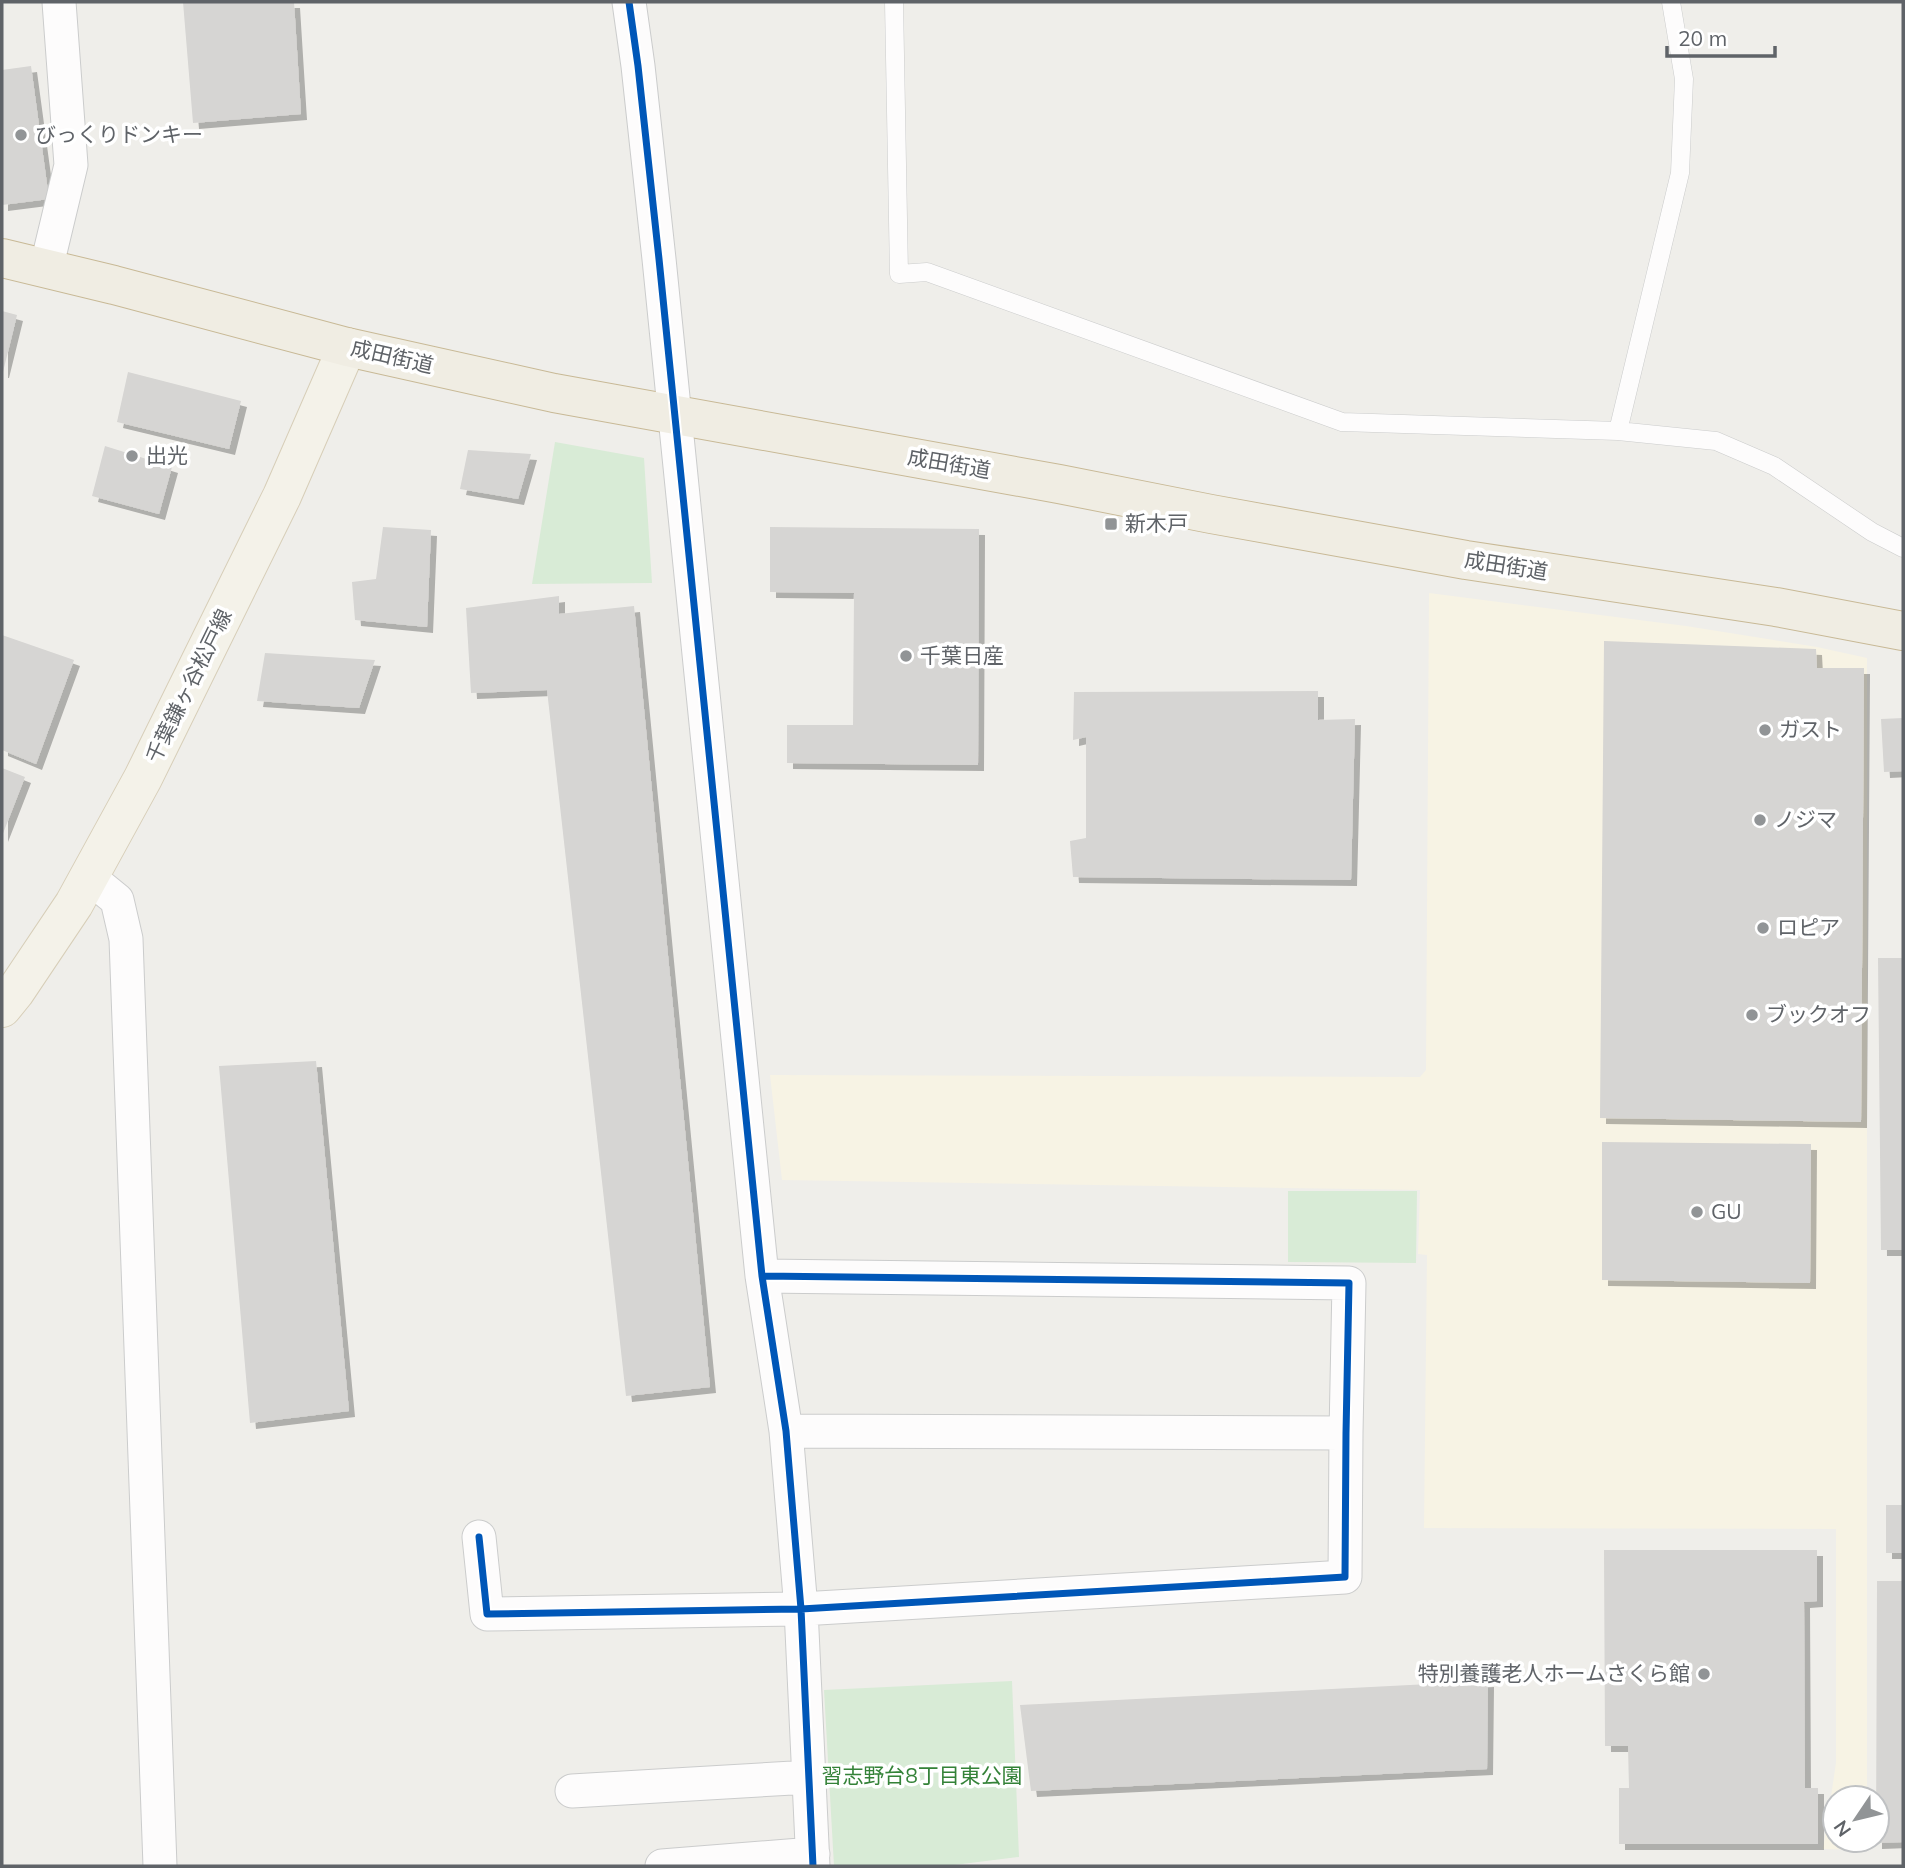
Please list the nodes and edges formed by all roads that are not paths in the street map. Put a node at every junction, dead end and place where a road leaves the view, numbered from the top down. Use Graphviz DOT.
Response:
graph roads {
  1 [pos="60,2"];
  2 [pos="629,2"];
  3 [pos="894,2"];
  4 [pos="1671,2"];
  5 [pos="2,258"];
  6 [pos="46,269"];
  7 [pos="347,347"];
  8 [pos="675,414"];
  9 [pos="1618,431"];
  10 [pos="1903,548"];
  11 [pos="1903,631"];
  12 [pos="90,878"];
  13 [pos="2,1008"];
  14 [pos="762,1276"];
  15 [pos="786,1432"];
  16 [pos="1346,1433"];
  17 [pos="479,1537"];
  18 [pos="801,1609"];
  19 [pos="810,1777"];
  20 [pos="572,1791"];
  21 [pos="813,1860"];
  22 [pos="160,1866"];
  23 [pos="662,1866"];
  1 -- 6 [label="street"];
  2 -- 8 [label="street"];
  3 -- 9 [label="lane"];
  4 -- 9 [label="lane"];
  5 -- 6 [label="highway, 成田街道"];
  6 -- 7 [label="highway, 成田街道"];
  7 -- 8 [label="highway, 成田街道"];
  7 -- 12 [label="main road, 千葉鎌ヶ谷松戸線"];
  8 -- 11 [label="highway, 成田街道"];
  8 -- 14 [label="street"];
  9 -- 10 [label="lane"];
  12 -- 13 [label="main road, 千葉鎌ヶ谷松戸線"];
  12 -- 22 [label="street"];
  14 -- 15 [label="street"];
  14 -- 16 [label="street"];
  15 -- 16 [label="street"];
  15 -- 18 [label="street"];
  16 -- 18 [label="street"];
  17 -- 18 [label="street"];
  18 -- 19 [label="street"];
  19 -- 20 [label="street"];
  19 -- 21 [label="street"];
  21 -- 23 [label="street"];
}
